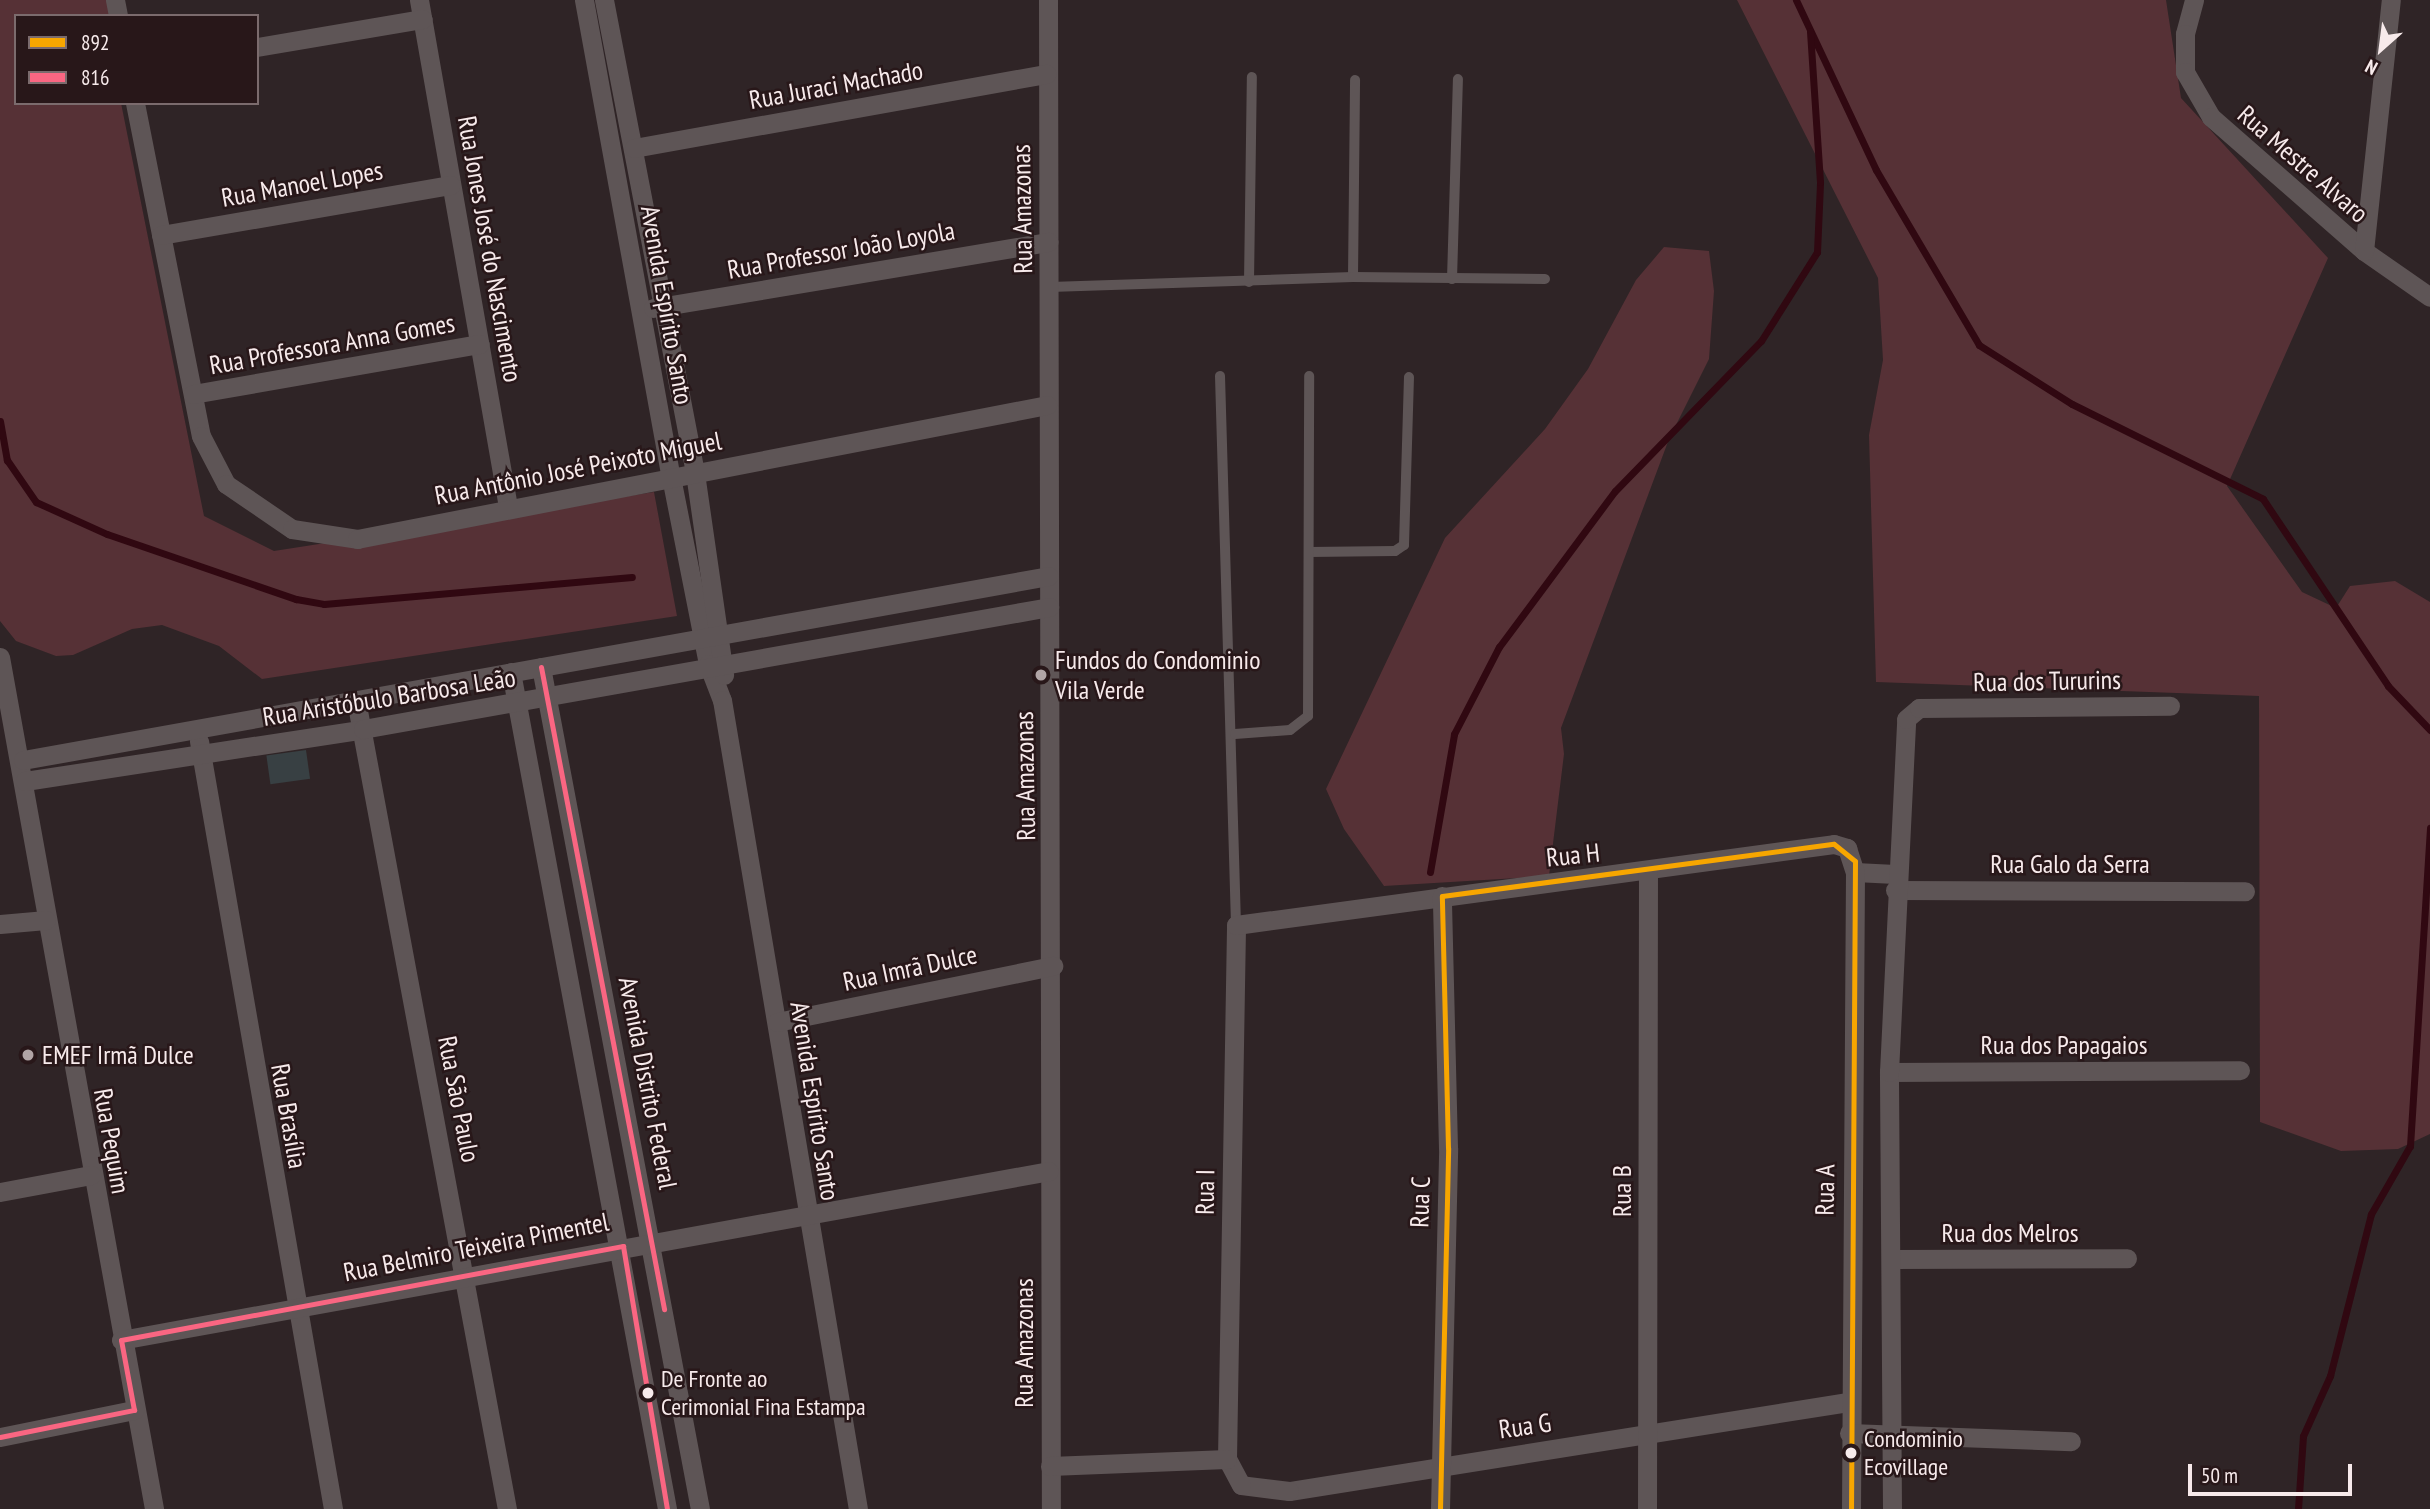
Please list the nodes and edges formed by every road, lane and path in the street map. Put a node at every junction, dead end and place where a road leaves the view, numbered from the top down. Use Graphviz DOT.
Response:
graph roads {
  1 [pos="583,0"];
  2 [pos="604,0"];
  3 [pos="1048,0"];
  4 [pos="2194,0"];
  5 [pos="2391,0"];
  6 [pos="421,10"];
  7 [pos="259,47"];
  8 [pos="1046,74"];
  9 [pos="1252,77"];
  10 [pos="1458,79"];
  11 [pos="1355,80"];
  12 [pos="135,105"];
  13 [pos="634,148"];
  14 [pos="451,185"];
  15 [pos="161,235"];
  16 [pos="1049,242"];
  17 [pos="2364,251"];
  18 [pos="1353,277"];
  19 [pos="1452,279"];
  20 [pos="1545,279"];
  21 [pos="1249,282"];
  22 [pos="1050,287"];
  23 [pos="2430,297"];
  24 [pos="665,306"];
  25 [pos="642,309"];
  26 [pos="480,344"];
  27 [pos="1220,376"];
  28 [pos="1309,376"];
  29 [pos="1409,377"];
  30 [pos="193,394"];
  31 [pos="1047,405"];
  32 [pos="695,473"];
  33 [pos="671,477"];
  34 [pos="508,507"];
  35 [pos="1309,552"];
  36 [pos="1049,576"];
  37 [pos="1049,607"];
  38 [pos="712,636"];
  39 [pos="0,657"];
  40 [pos="716,663"];
  41 [pos="541,667"];
  42 [pos="511,672"];
  43 [pos="547,697"];
  44 [pos="356,700"];
  45 [pos="517,703"];
  46 [pos="2169,706"];
  47 [pos="363,729"];
  48 [pos="197,730"];
  49 [pos="1235,734"];
  50 [pos="202,754"];
  51 [pos="23,761"];
  52 [pos="25,781"];
  53 [pos="1855,872"];
  54 [pos="1648,873"];
  55 [pos="1895,882"];
  56 [pos="2245,891"];
  57 [pos="1442,896"];
  58 [pos="46,920"];
  59 [pos="0,924"];
  60 [pos="1236,925"];
  61 [pos="1053,966"];
  62 [pos="777,1023"];
  63 [pos="2240,1070"];
  64 [pos="1889,1072"];
  65 [pos="1049,1171"];
  66 [pos="91,1175"];
  67 [pos="0,1192"];
  68 [pos="806,1210"];
  69 [pos="651,1240"];
  70 [pos="623,1246"];
  71 [pos="2127,1258"];
  72 [pos="1893,1259"];
  73 [pos="465,1276"];
  74 [pos="295,1308"];
  75 [pos="121,1340"];
  76 [pos="1849,1402"];
  77 [pos="134,1410"];
  78 [pos="1849,1433"];
  79 [pos="1892,1433"];
  80 [pos="1648,1435"];
  81 [pos="0,1437"];
  82 [pos="2071,1441"];
  83 [pos="1227,1459"];
  84 [pos="1439,1465"];
  85 [pos="1050,1466"];
  86 [pos="154,1509"];
  87 [pos="334,1509"];
  88 [pos="507,1509"];
  89 [pos="667,1509"];
  90 [pos="700,1509"];
  91 [pos="858,1509"];
  92 [pos="1051,1509"];
  93 [pos="1440,1509"];
  94 [pos="1647,1509"];
  95 [pos="1851,1509"];
  96 [pos="1892,1509"];
  1 -- 25 [label="street, Avenida Espírito Santo"];
  2 -- 13 [label="street, Avenida Espírito Santo"];
  3 -- 8 [label="street, Rua Amazonas"];
  4 -- 17 [label="street, Rua Mestre Alvaro"];
  5 -- 17 [label="street"];
  6 -- 7 [label="street"];
  6 -- 14 [label="street, Rua Jones José do Nascimento"];
  8 -- 13 [label="street, Rua Juraci Machado"];
  8 -- 16 [label="street, Rua Amazonas"];
  9 -- 21 [label="lane"];
  10 -- 19 [label="lane"];
  11 -- 18 [label="lane"];
  12 -- 15 [label="street, Rua Antônio José Peixoto Miguel"];
  13 -- 24 [label="street, Avenida Espírito Santo"];
  14 -- 15 [label="street, Rua Manoel Lopes"];
  14 -- 26 [label="street, Rua Jones José do Nascimento"];
  15 -- 30 [label="street, Rua Antônio José Peixoto Miguel"];
  16 -- 22 [label="street, Rua Amazonas"];
  16 -- 24 [label="street, Rua Professor João Loyola"];
  17 -- 23 [label="street, Rua Mestre Alvaro"];
  18 -- 19 [label="lane"];
  18 -- 21 [label="lane"];
  19 -- 20 [label="lane"];
  21 -- 22 [label="lane"];
  22 -- 31 [label="street, Rua Amazonas"];
  24 -- 25 [label="street, Rua Professor João Loyola"];
  24 -- 32 [label="street, Avenida Espírito Santo"];
  25 -- 33 [label="street, Avenida Espírito Santo"];
  26 -- 30 [label="street, Rua Professora Anna Gomes"];
  26 -- 34 [label="street, Rua Jones José do Nascimento"];
  27 -- 49 [label="lane"];
  28 -- 35 [label="lane"];
  29 -- 35 [label="lane"];
  30 -- 34 [label="street, Rua Antônio José Peixoto Miguel"];
  31 -- 32 [label="street, Rua Antônio José Peixoto Miguel"];
  31 -- 36 [label="street, Rua Amazonas"];
  32 -- 33 [label="street, Rua Antônio José Peixoto Miguel"];
  32 -- 38 [label="street, Avenida Espírito Santo"];
  33 -- 34 [label="street, Rua Antônio José Peixoto Miguel"];
  33 -- 38 [label="street, Avenida Espírito Santo"];
  35 -- 49 [label="lane"];
  36 -- 37 [label="street, Rua Amazonas"];
  36 -- 38 [label="street"];
  37 -- 40 [label="street, Rua Aristóbulo Barbosa Leão"];
  37 -- 61 [label="street, Rua Amazonas"];
  38 -- 40 [label="street, Avenida Espírito Santo"];
  38 -- 41 [label="street"];
  39 -- 51 [label="street, Rua Pequim"];
  40 -- 43 [label="street, Rua Aristóbulo Barbosa Leão"];
  40 -- 62 [label="street, Avenida Espírito Santo"];
  41 -- 42 [label="street"];
  41 -- 43 [label="street, Avenida Distrito Federal"];
  42 -- 44 [label="street"];
  42 -- 45 [label="street"];
  43 -- 45 [label="street, Rua Aristóbulo Barbosa Leão"];
  43 -- 69 [label="street, Avenida Distrito Federal"];
  44 -- 47 [label="street, Rua São Paulo"];
  44 -- 48 [label="street"];
  45 -- 47 [label="street, Rua Aristóbulo Barbosa Leão"];
  45 -- 70 [label="street"];
  46 -- 55 [label="street, Rua dos Tururins"];
  47 -- 50 [label="street, Rua Aristóbulo Barbosa Leão"];
  47 -- 73 [label="street, Rua São Paulo"];
  48 -- 50 [label="street, Rua Brasília"];
  48 -- 51 [label="street"];
  49 -- 60 [label="lane"];
  50 -- 52 [label="street, Rua Aristóbulo Barbosa Leão"];
  50 -- 74 [label="street, Rua Brasília"];
  51 -- 52 [label="street, Rua Pequim"];
  52 -- 58 [label="street, Rua Pequim"];
  53 -- 54 [label="street, Rua H"];
  53 -- 55 [label="street"];
  53 -- 76 [label="street, Rua A"];
  54 -- 57 [label="street, Rua H"];
  54 -- 80 [label="street, Rua B"];
  55 -- 56 [label="street, Rua Galo da Serra"];
  55 -- 64 [label="street"];
  57 -- 60 [label="street, Rua H"];
  57 -- 84 [label="street, Rua C"];
  58 -- 59 [label="street"];
  58 -- 66 [label="street, Rua Pequim"];
  60 -- 83 [label="street, Rua I"];
  61 -- 62 [label="street, Rua Imrã Dulce"];
  61 -- 65 [label="street, Rua Amazonas"];
  62 -- 68 [label="street, Avenida Espírito Santo"];
  63 -- 64 [label="street, Rua dos Papagaios"];
  64 -- 72 [label="street"];
  65 -- 68 [label="street, Rua Belmiro Teixeira Pimentel"];
  65 -- 85 [label="street, Rua Amazonas"];
  66 -- 67 [label="street"];
  66 -- 75 [label="street, Rua Pequim"];
  68 -- 69 [label="street, Rua Belmiro Teixeira Pimentel"];
  68 -- 91 [label="street, Avenida Espírito Santo"];
  69 -- 70 [label="street, Rua Belmiro Teixeira Pimentel"];
  69 -- 90 [label="street, Avenida Distrito Federal"];
  70 -- 73 [label="street, Rua Belmiro Teixeira Pimentel"];
  70 -- 89 [label="street"];
  71 -- 72 [label="street, Rua dos Melros"];
  72 -- 79 [label="street"];
  73 -- 74 [label="street, Rua Belmiro Teixeira Pimentel"];
  73 -- 88 [label="street, Rua São Paulo"];
  74 -- 75 [label="street, Rua Belmiro Teixeira Pimentel"];
  74 -- 87 [label="street, Rua Brasília"];
  75 -- 77 [label="street, Rua Pequim"];
  76 -- 78 [label="street, Rua A"];
  76 -- 80 [label="street, Rua G"];
  77 -- 81 [label="street"];
  77 -- 86 [label="street, Rua Pequim"];
  78 -- 79 [label="street"];
  78 -- 95 [label="street, Rua A"];
  79 -- 82 [label="street"];
  79 -- 96 [label="street"];
  80 -- 84 [label="street, Rua G"];
  80 -- 94 [label="street, Rua B"];
  83 -- 84 [label="street, Rua G"];
  83 -- 85 [label="street"];
  84 -- 93 [label="street, Rua C"];
  85 -- 92 [label="street, Rua Amazonas"];
}
